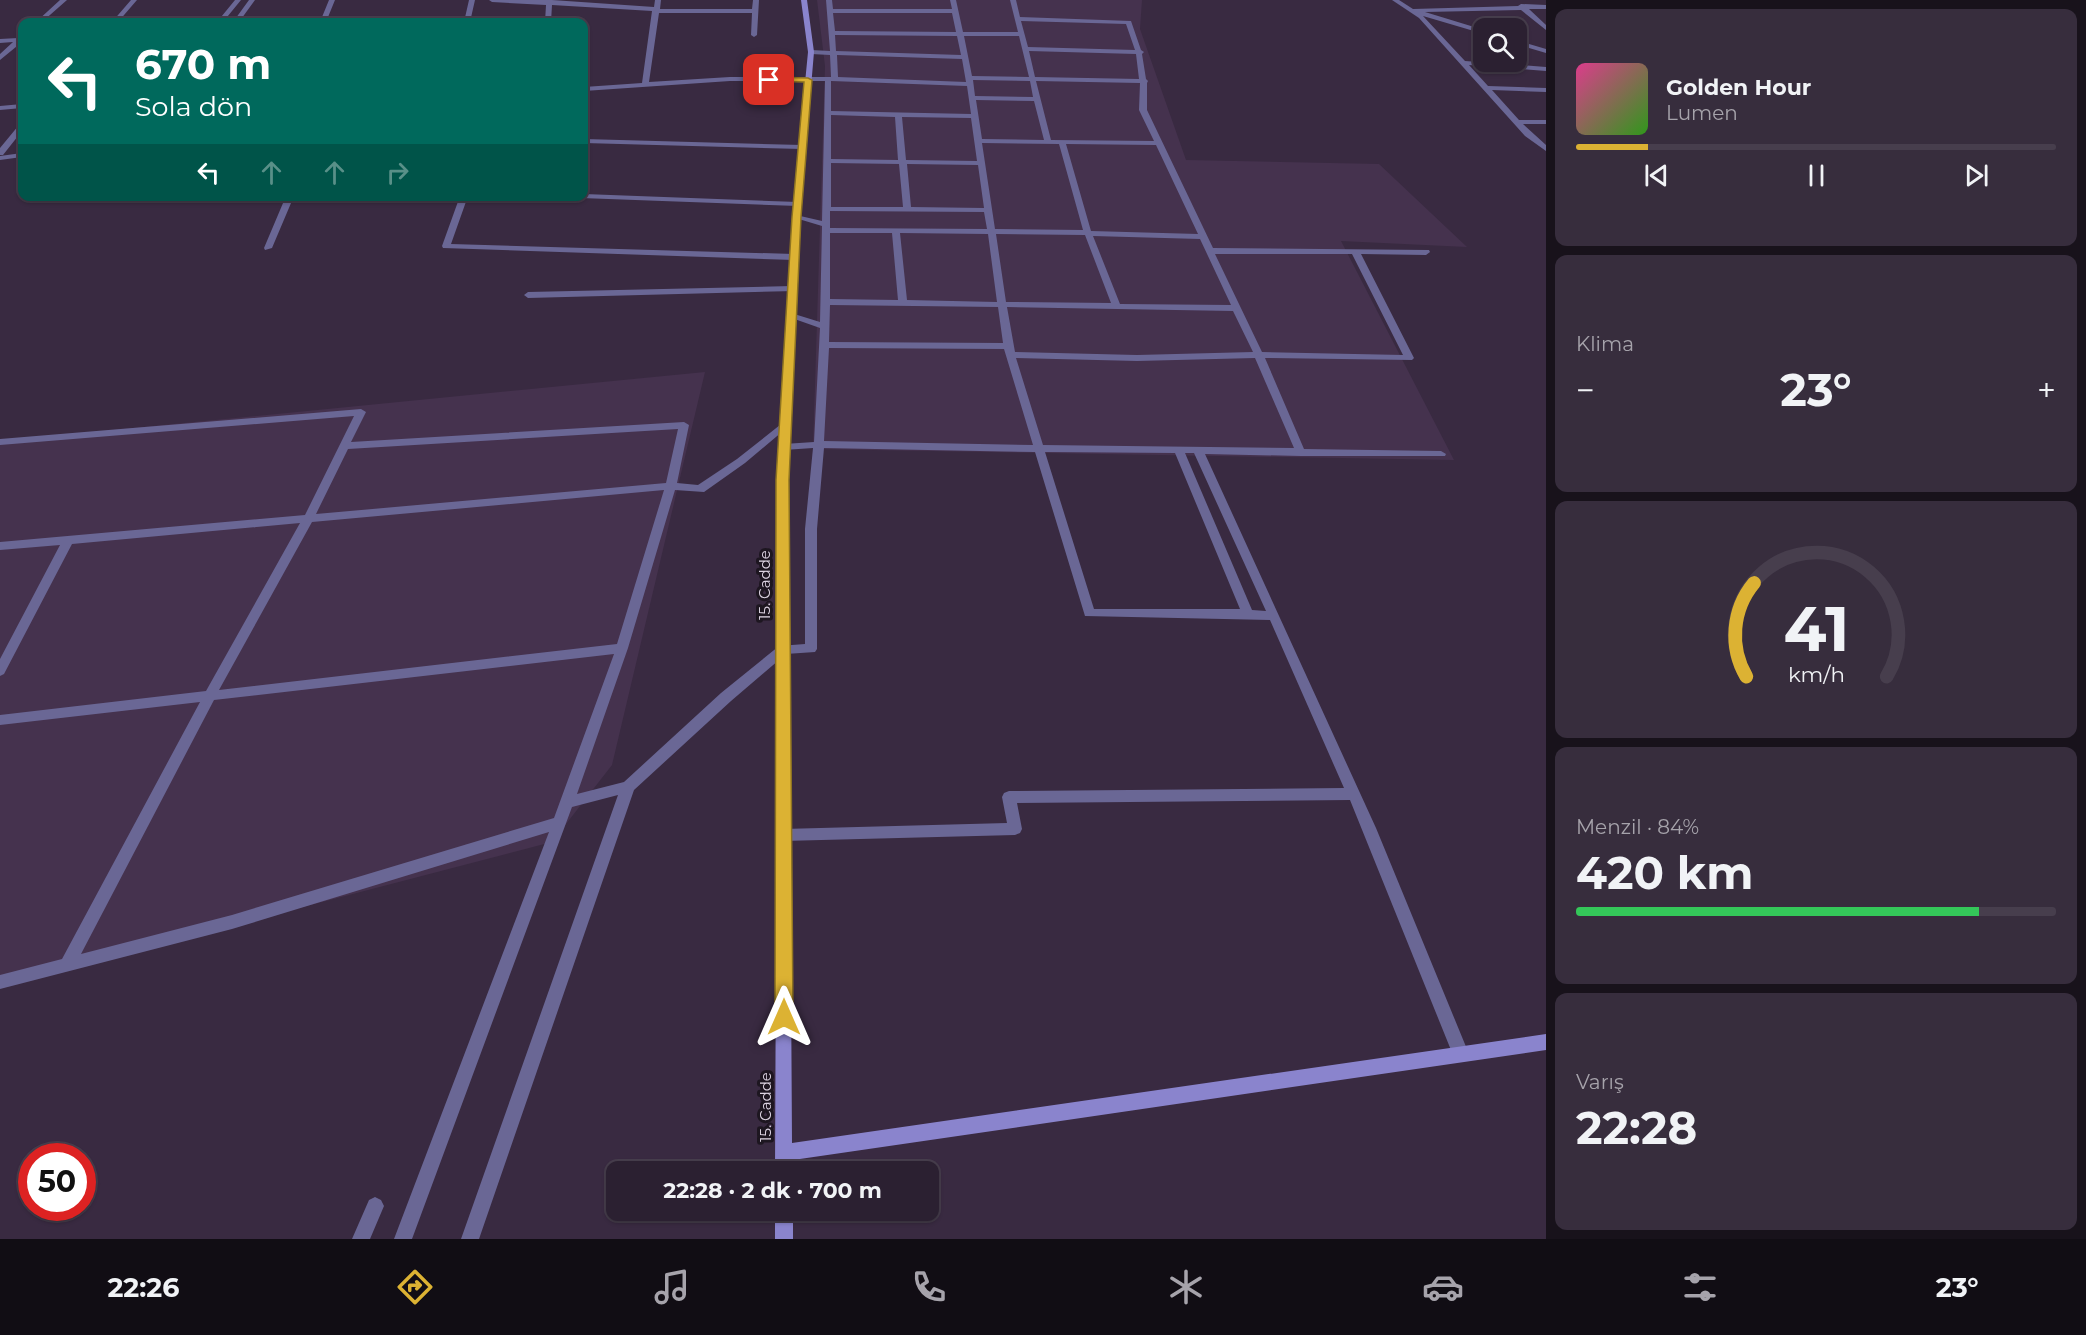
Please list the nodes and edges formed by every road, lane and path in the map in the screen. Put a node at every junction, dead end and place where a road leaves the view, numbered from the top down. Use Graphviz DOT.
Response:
graph roads {
  1 [pos="64,0"];
  2 [pos="134,0"];
  3 [pos="238,0"];
  4 [pos="252,0"];
  5 [pos="332,0"];
  6 [pos="472,0"];
  7 [pos="492,0"];
  8 [pos="658,0"];
  9 [pos="756,0"];
  10 [pos="804,0"];
  11 [pos="829,0"];
  12 [pos="953,0"];
  13 [pos="1013,0"];
  14 [pos="1395,0"];
  15 [pos="1416,0"];
  16 [pos="1513,0"];
  17 [pos="549,2"];
  18 [pos="1522,7"];
  19 [pos="1546,7"];
  20 [pos="655,10"];
  21 [pos="756,11"];
  22 [pos="830,11"];
  23 [pos="1411,11"];
  24 [pos="1425,11"];
  25 [pos="956,12"];
  26 [pos="44,18"];
  27 [pos="118,18"];
  28 [pos="223,18"];
  29 [pos="239,18"];
  30 [pos="325,18"];
  31 [pos="468,18"];
  32 [pos="548,18"];
  33 [pos="1018,19"];
  34 [pos="1546,28"];
  35 [pos="1473,29"];
  36 [pos="832,33"];
  37 [pos="961,33"];
  38 [pos="1022,34"];
  39 [pos="754,35"];
  40 [pos="18,40"];
  41 [pos="0,41"];
  42 [pos="18,43"];
  43 [pos="1527,45"];
  44 [pos="1025,49"];
  45 [pos="1546,51"];
  46 [pos="811,52"];
  47 [pos="1141,52"];
  48 [pos="833,53"];
  49 [pos="965,57"];
  50 [pos="0,58"];
  51 [pos="1464,63"];
  52 [pos="1546,69"];
  53 [pos="1032,78"];
  54 [pos="832,79"];
  55 [pos="808,80"];
  56 [pos="969,81"];
  57 [pos="1145,81"];
  58 [pos="645,85"];
  59 [pos="1487,88"];
  60 [pos="588,90"];
  61 [pos="1546,90"];
  62 [pos="971,98"];
  63 [pos="1037,99"];
  64 [pos="18,100"];
  65 [pos="0,102"];
  66 [pos="18,106"];
  67 [pos="0,108"];
  68 [pos="828,113"];
  69 [pos="898,115"];
  70 [pos="974,116"];
  71 [pos="1518,122"];
  72 [pos="1546,122"];
  73 [pos="18,132"];
  74 [pos="588,141"];
  75 [pos="977,141"];
  76 [pos="1048,142"];
  77 [pos="1062,142"];
  78 [pos="1159,143"];
  79 [pos="802,147"];
  80 [pos="1546,149"];
  81 [pos="0,153"];
  82 [pos="18,156"];
  83 [pos="0,158"];
  84 [pos="827,161"];
  85 [pos="903,162"];
  86 [pos="980,164"];
  87 [pos="588,196"];
  88 [pos="288,201"];
  89 [pos="462,201"];
  90 [pos="798,204"];
  91 [pos="826,209"];
  92 [pos="882,209"];
  93 [pos="907,209"];
  94 [pos="988,210"];
  95 [pos="796,217"];
  96 [pos="826,228"];
  97 [pos="886,231"];
  98 [pos="896,231"];
  99 [pos="991,232"];
  100 [pos="1088,233"];
  101 [pos="1203,237"];
  102 [pos="268,248"];
  103 [pos="1210,251"];
  104 [pos="1354,251"];
  105 [pos="1426,252"];
  106 [pos="794,257"];
  107 [pos="792,289"];
  108 [pos="528,295"];
  109 [pos="825,302"];
  110 [pos="903,304"];
  111 [pos="1002,304"];
  112 [pos="1117,307"];
  113 [pos="1237,308"];
  114 [pos="791,316"];
  115 [pos="825,326"];
  116 [pos="824,345"];
  117 [pos="1010,351"];
  118 [pos="1259,355"];
  119 [pos="785,424"];
  120 [pos="0,442"];
  121 [pos="819,444"];
  122 [pos="344,446"];
  123 [pos="784,447"];
  124 [pos="1039,447"];
  125 [pos="1179,451"];
  126 [pos="1199,452"];
  127 [pos="1301,453"];
  128 [pos="1441,454"];
  129 [pos="671,486"];
  130 [pos="309,517"];
  131 [pos="69,539"];
  132 [pos="0,546"];
  133 [pos="1248,615"];
  134 [pos="1274,616"];
  135 [pos="622,648"];
  136 [pos="783,650"];
  137 [pos="0,671"];
  138 [pos="210,695"];
  139 [pos="0,720"];
  140 [pos="628,787"];
  141 [pos="1354,794"];
  142 [pos="567,802"];
  143 [pos="559,823"];
  144 [pos="783,835"];
  145 [pos="68,963"];
  146 [pos="0,982"];
  147 [pos="1546,1042"];
  148 [pos="1461,1054"];
  149 [pos="784,1153"];
  150 [pos="784,1161"];
  151 [pos="375,1206"];
  152 [pos="784,1221"];
  153 [pos="361,1239"];
  154 [pos="403,1239"];
  155 [pos="470,1239"];
  156 [pos="784,1239"];
  1 -- 26 [label="street"];
  2 -- 27 [label="street"];
  3 -- 28 [label="street"];
  4 -- 29 [label="street"];
  5 -- 30 [label="street"];
  6 -- 31 [label="street"];
  7 -- 17 [label="street"];
  8 -- 20 [label="street"];
  9 -- 21 [label="street"];
  10 -- 46 [label="main road, 15. Cadde"];
  11 -- 22 [label="street"];
  12 -- 25 [label="street"];
  13 -- 33 [label="street"];
  14 -- 23 [label="street"];
  15 -- 24 [label="street"];
  16 -- 18 [label="street"];
  17 -- 20 [label="street"];
  17 -- 32 [label="street"];
  18 -- 19 [label="street"];
  18 -- 24 [label="street"];
  18 -- 34 [label="street"];
  20 -- 21 [label="street"];
  20 -- 58 [label="street"];
  21 -- 39 [label="street"];
  22 -- 25 [label="street"];
  22 -- 36 [label="street"];
  23 -- 24 [label="street"];
  23 -- 35 [label="street"];
  23 -- 51 [label="street"];
  25 -- 37 [label="street"];
  33 -- 38 [label="street"];
  33 -- 47 [label="street"];
  36 -- 37 [label="street"];
  36 -- 48 [label="street"];
  37 -- 38 [label="street"];
  37 -- 49 [label="street"];
  38 -- 44 [label="street"];
  40 -- 41 [label="street"];
  42 -- 50 [label="street"];
  43 -- 45 [label="street"];
  44 -- 47 [label="street"];
  44 -- 53 [label="street"];
  46 -- 48 [label="street"];
  46 -- 55 [label="main road, 15. Cadde"];
  47 -- 57 [label="street"];
  48 -- 49 [label="street"];
  48 -- 54 [label="street"];
  49 -- 56 [label="street"];
  51 -- 52 [label="street"];
  51 -- 59 [label="street"];
  53 -- 56 [label="street"];
  53 -- 57 [label="street"];
  53 -- 63 [label="street"];
  54 -- 55 [label="street"];
  54 -- 56 [label="street"];
  54 -- 68 [label="street"];
  55 -- 58 [label="street"];
  55 -- 79 [label="main road, 15. Cadde"];
  56 -- 62 [label="street"];
  57 -- 78 [label="street"];
  58 -- 60 [label="street"];
  59 -- 61 [label="street"];
  59 -- 71 [label="street"];
  62 -- 63 [label="street"];
  62 -- 70 [label="street"];
  63 -- 76 [label="street"];
  64 -- 65 [label="street"];
  66 -- 67 [label="street"];
  68 -- 69 [label="street"];
  68 -- 84 [label="street"];
  69 -- 70 [label="street"];
  69 -- 85 [label="street"];
  70 -- 75 [label="street"];
  71 -- 72 [label="street"];
  71 -- 80 [label="street"];
  73 -- 81 [label="street"];
  74 -- 79 [label="street"];
  75 -- 76 [label="street"];
  75 -- 86 [label="street"];
  76 -- 77 [label="street"];
  77 -- 78 [label="street"];
  77 -- 100 [label="street"];
  78 -- 101 [label="street"];
  79 -- 90 [label="main road, 15. Cadde"];
  82 -- 83 [label="street"];
  84 -- 85 [label="street"];
  84 -- 91 [label="street"];
  85 -- 86 [label="street"];
  85 -- 93 [label="street"];
  86 -- 94 [label="street"];
  87 -- 90 [label="street"];
  88 -- 102 [label="street"];
  89 -- 106 [label="street"];
  90 -- 95 [label="main road, 15. Cadde"];
  91 -- 92 [label="street"];
  91 -- 96 [label="street"];
  92 -- 93 [label="street"];
  92 -- 97 [label="street"];
  93 -- 94 [label="street"];
  94 -- 99 [label="street"];
  95 -- 96 [label="street"];
  95 -- 106 [label="main road, 15. Cadde"];
  96 -- 97 [label="street"];
  96 -- 109 [label="street"];
  97 -- 98 [label="street"];
  98 -- 99 [label="street"];
  98 -- 110 [label="street"];
  99 -- 100 [label="street"];
  99 -- 111 [label="street"];
  100 -- 101 [label="street"];
  100 -- 112 [label="street"];
  101 -- 103 [label="street"];
  103 -- 104 [label="street"];
  103 -- 113 [label="street"];
  104 -- 105 [label="street"];
  104 -- 118 [label="street"];
  106 -- 107 [label="main road, 15. Cadde"];
  107 -- 108 [label="street"];
  107 -- 114 [label="main road, 15. Cadde"];
  109 -- 110 [label="street"];
  109 -- 115 [label="street"];
  110 -- 111 [label="street"];
  111 -- 112 [label="street"];
  111 -- 117 [label="street"];
  112 -- 113 [label="street"];
  113 -- 118 [label="street"];
  114 -- 115 [label="street"];
  114 -- 119 [label="main road, 15. Cadde"];
  115 -- 116 [label="street"];
  116 -- 117 [label="street"];
  116 -- 121 [label="street"];
  117 -- 118 [label="street"];
  117 -- 124 [label="street"];
  118 -- 127 [label="street"];
  119 -- 123 [label="main road, 15. Cadde"];
  119 -- 129 [label="street"];
  120 -- 122 [label="street"];
  121 -- 123 [label="street"];
  121 -- 124 [label="street"];
  121 -- 136 [label="street"];
  122 -- 129 [label="street"];
  122 -- 130 [label="street"];
  123 -- 136 [label="main road, 15. Cadde"];
  124 -- 125 [label="street"];
  124 -- 133 [label="street"];
  125 -- 126 [label="street"];
  125 -- 133 [label="street"];
  126 -- 127 [label="street"];
  126 -- 134 [label="street"];
  127 -- 128 [label="street"];
  129 -- 130 [label="street"];
  129 -- 135 [label="street"];
  130 -- 131 [label="street"];
  130 -- 138 [label="street"];
  131 -- 132 [label="street"];
  131 -- 137 [label="street"];
  133 -- 134 [label="street"];
  134 -- 141 [label="street"];
  135 -- 138 [label="street"];
  135 -- 142 [label="street"];
  136 -- 140 [label="street"];
  136 -- 144 [label="main road, 15. Cadde"];
  138 -- 139 [label="street"];
  138 -- 145 [label="street"];
  140 -- 142 [label="street"];
  140 -- 155 [label="street"];
  141 -- 144 [label="street"];
  141 -- 148 [label="street"];
  142 -- 143 [label="street"];
  143 -- 145 [label="street"];
  143 -- 154 [label="street"];
  144 -- 149 [label="main road, 15. Cadde"];
  145 -- 146 [label="street"];
  147 -- 148 [label="main road"];
  148 -- 149 [label="main road"];
  149 -- 150 [label="main road, 15. Cadde"];
  151 -- 153 [label="street"];
  152 -- 156 [label="main road"];
}
